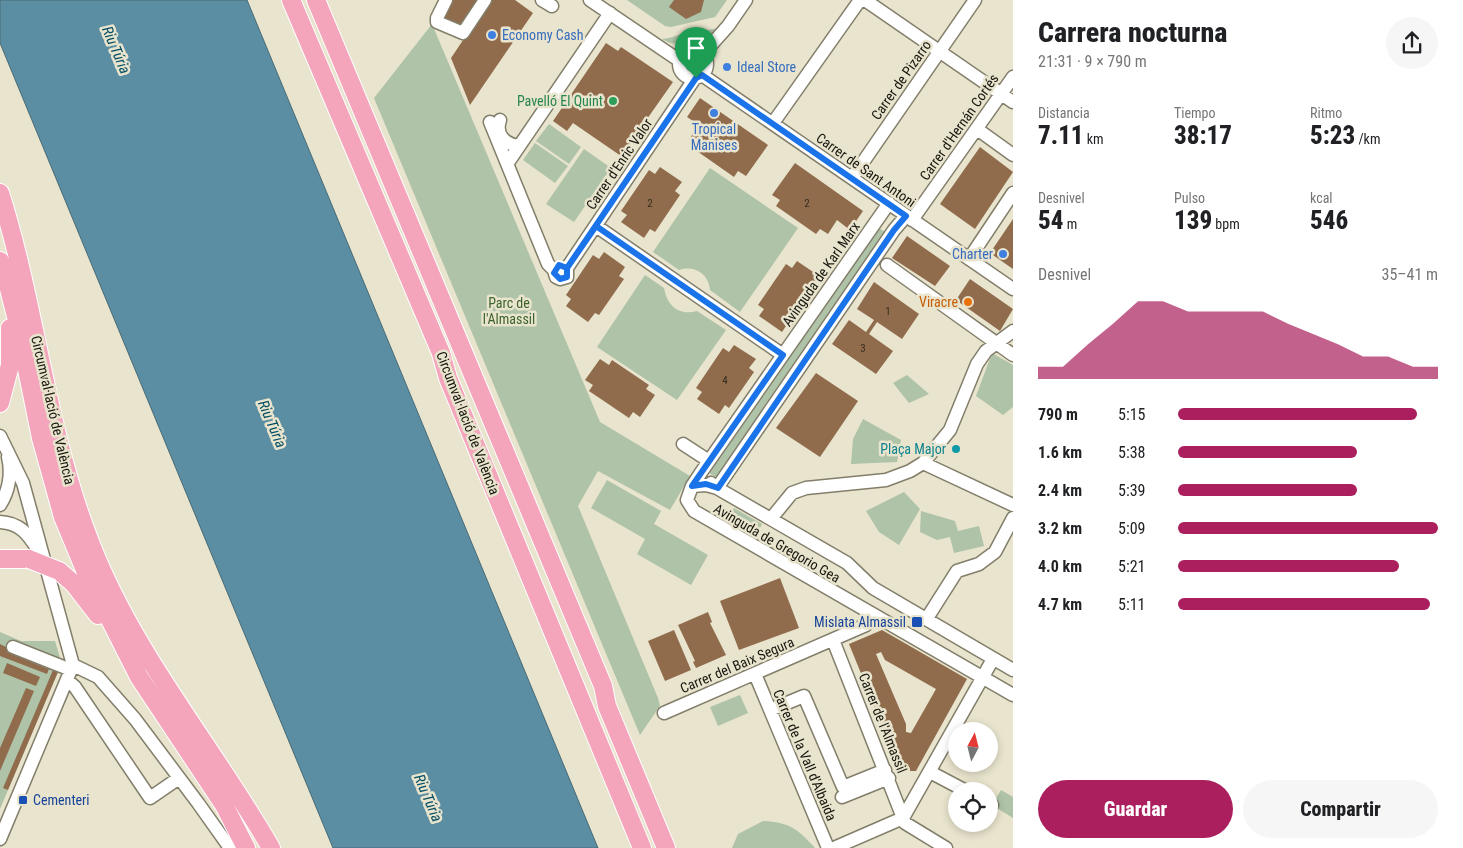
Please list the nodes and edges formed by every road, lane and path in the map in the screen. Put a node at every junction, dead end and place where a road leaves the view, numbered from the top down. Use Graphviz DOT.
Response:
graph roads {
  1 [pos="291,0"];
  2 [pos="316,0"];
  3 [pos="446,0"];
  4 [pos="485,0"];
  5 [pos="590,0"];
  6 [pos="746,0"];
  7 [pos="860,0"];
  8 [pos="865,0"];
  9 [pos="975,0"];
  10 [pos="610,13"];
  11 [pos="939,52"];
  12 [pos="703,54"];
  13 [pos="680,61"];
  14 [pos="699,76"];
  15 [pos="1013,77"];
  16 [pos="1001,94"];
  17 [pos="1013,102"];
  18 [pos="773,123"];
  19 [pos="977,129"];
  20 [pos="519,146"];
  21 [pos="1013,155"];
  22 [pos="506,164"];
  23 [pos="852,178"];
  24 [pos="0,193"];
  25 [pos="1013,194"];
  26 [pos="889,203"];
  27 [pos="909,218"];
  28 [pos="596,226"];
  29 [pos="855,252"];
  30 [pos="969,259"];
  31 [pos="0,261"];
  32 [pos="872,262"];
  33 [pos="846,265"];
  34 [pos="887,265"];
  35 [pos="0,266"];
  36 [pos="862,276"];
  37 [pos="1013,289"];
  38 [pos="919,292"];
  39 [pos="1013,331"];
  40 [pos="996,342"];
  41 [pos="441,353"];
  42 [pos="783,355"];
  43 [pos="1013,355"];
  44 [pos="0,402"];
  45 [pos="2,440"];
  46 [pos="683,444"];
  47 [pos="922,463"];
  48 [pos="706,466"];
  49 [pos="692,486"];
  50 [pos="718,488"];
  51 [pos="1013,504"];
  52 [pos="0,505"];
  53 [pos="774,515"];
  54 [pos="1013,518"];
  55 [pos="0,522"];
  56 [pos="36,558"];
  57 [pos="0,559"];
  58 [pos="871,614"];
  59 [pos="929,615"];
  60 [pos="833,640"];
  61 [pos="14,647"];
  62 [pos="993,659"];
  63 [pos="1013,670"];
  64 [pos="70,671"];
  65 [pos="754,674"];
  66 [pos="139,677"];
  67 [pos="983,678"];
  68 [pos="1013,695"];
  69 [pos="607,706"];
  70 [pos="770,710"];
  71 [pos="664,713"];
  72 [pos="930,772"];
  73 [pos="887,774"];
  74 [pos="180,778"];
  75 [pos="949,782"];
  76 [pos="842,796"];
  77 [pos="903,818"];
  78 [pos="0,839"];
  79 [pos="230,848"];
  80 [pos="246,848"];
  81 [pos="271,848"];
  82 [pos="642,848"];
  83 [pos="666,848"];
  84 [pos="828,848"];
  85 [pos="834,848"];
  86 [pos="946,848"];
  1 -- 41 [label="highway, Circumval·lació de València"];
  2 -- 69 [label="highway, Circumval·lació de València"];
  3 -- 4 [label="street"];
  5 -- 10 [label="street"];
  6 -- 12 [label="street"];
  7 -- 18 [label="street"];
  8 -- 11 [label="street"];
  9 -- 11 [label="street, Carrer de Pizarro"];
  10 -- 13 [label="street"];
  10 -- 20 [label="street"];
  11 -- 16 [label="street"];
  11 -- 23 [label="street, Carrer de Pizarro"];
  12 -- 13 [label="street"];
  12 -- 14 [label="street"];
  13 -- 14 [label="street"];
  14 -- 18 [label="street, Carrer de Sant Antoni"];
  14 -- 28 [label="street, Carrer d'Enric Valor"];
  15 -- 16 [label="street, Carrer d'Hernán Cortés"];
  16 -- 17 [label="street"];
  16 -- 19 [label="street, Carrer d'Hernán Cortés"];
  18 -- 23 [label="street, Carrer de Sant Antoni"];
  19 -- 21 [label="street"];
  19 -- 27 [label="street, Carrer d'Hernán Cortés"];
  20 -- 22 [label="street"];
  20 -- 22 [label="street"];
  22 -- 28 [label="street, Carrer d'Enric Valor"];
  23 -- 26 [label="street, Carrer de Sant Antoni"];
  24 -- 81 [label="highway, Circumval·lació de València"];
  25 -- 30 [label="street"];
  26 -- 27 [label="street, Carrer de Sant Antoni"];
  26 -- 29 [label="street, Avinguda de Karl Marx"];
  27 -- 30 [label="street, Carrer de Sant Antoni"];
  27 -- 32 [label="street"];
  28 -- 42 [label="street"];
  29 -- 32 [label="street"];
  29 -- 33 [label="street, Avinguda de Karl Marx"];
  30 -- 37 [label="street, Carrer de Sant Antoni"];
  31 -- 66 [label="highway, Circumval·lació de València"];
  32 -- 36 [label="street"];
  32 -- 38 [label="street"];
  33 -- 36 [label="street"];
  33 -- 42 [label="street, Avinguda de Karl Marx"];
  34 -- 40 [label="street"];
  35 -- 44 [label="highway"];
  36 -- 50 [label="street"];
  39 -- 40 [label="street"];
  40 -- 43 [label="street"];
  40 -- 47 [label="street"];
  41 -- 69 [label="highway"];
  41 -- 82 [label="highway, Circumval·lació de València"];
  42 -- 48 [label="street, Avinguda de Karl Marx"];
  45 -- 52 [label="street"];
  45 -- 56 [label="street"];
  46 -- 48 [label="street"];
  47 -- 51 [label="street"];
  47 -- 53 [label="street"];
  48 -- 49 [label="street, Avinguda de Karl Marx"];
  48 -- 50 [label="street"];
  49 -- 50 [label="street, Avinguda de Gregorio Gea"];
  49 -- 58 [label="street, Avinguda de Gregorio Gea"];
  50 -- 62 [label="street, Avinguda de Gregorio Gea"];
  54 -- 59 [label="street"];
  55 -- 56 [label="street"];
  56 -- 57 [label="highway"];
  56 -- 64 [label="street"];
  56 -- 66 [label="highway, bridge"];
  58 -- 60 [label="street, Carrer del Baix Segura"];
  58 -- 67 [label="street, Avinguda de Gregorio Gea"];
  60 -- 65 [label="street, Carrer del Baix Segura"];
  60 -- 73 [label="street, Carrer de l'Almassil"];
  61 -- 64 [label="street"];
  62 -- 63 [label="street, Avinguda de Gregorio Gea"];
  62 -- 67 [label="street"];
  64 -- 74 [label="street"];
  64 -- 74 [label="street"];
  64 -- 78 [label="street"];
  65 -- 70 [label="street, Carrer de la Vall d'Albaida"];
  65 -- 71 [label="street, Carrer del Baix Segura"];
  66 -- 80 [label="highway, Circumval·lació de València"];
  67 -- 68 [label="street, Avinguda de Gregorio Gea"];
  67 -- 72 [label="street"];
  69 -- 83 [label="highway, Circumval·lació de València"];
  70 -- 73 [label="street"];
  70 -- 84 [label="street, Carrer de la Vall d'Albaida"];
  72 -- 75 [label="street"];
  72 -- 77 [label="street"];
  73 -- 76 [label="street"];
  73 -- 77 [label="street, Carrer de l'Almassil"];
  74 -- 79 [label="street"];
  77 -- 85 [label="street"];
  77 -- 86 [label="street"];
}
